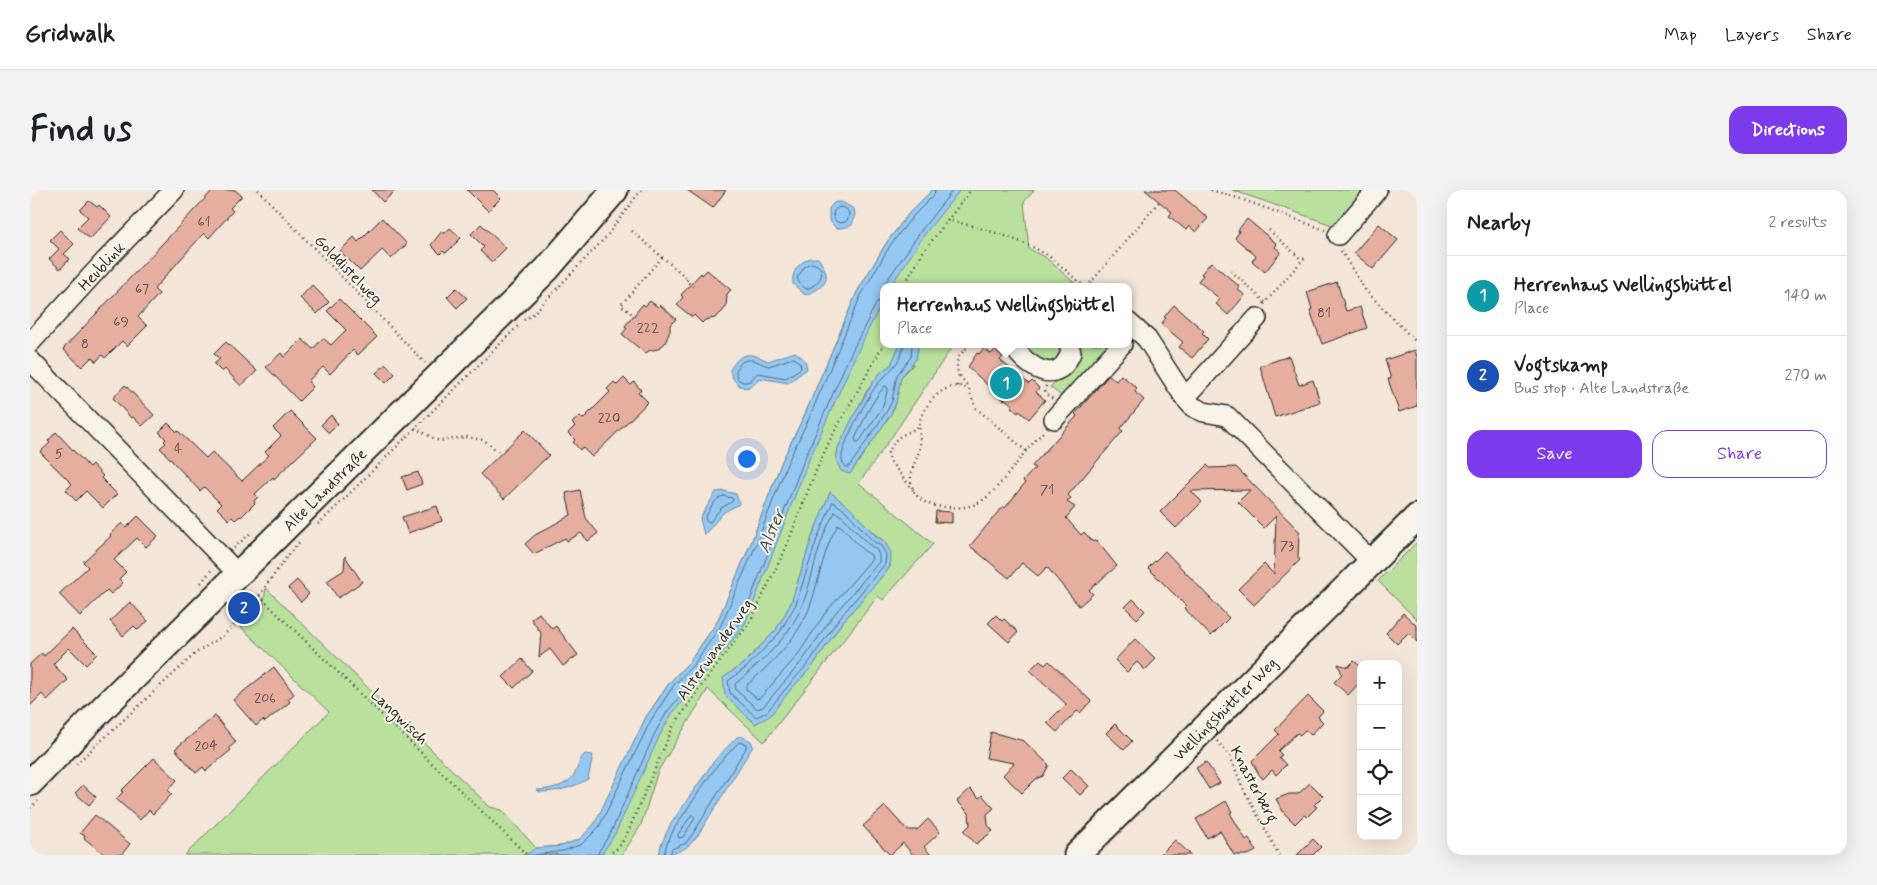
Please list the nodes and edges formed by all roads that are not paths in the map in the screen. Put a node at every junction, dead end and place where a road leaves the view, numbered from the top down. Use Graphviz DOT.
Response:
graph roads {
  1 [pos="174,190"];
  2 [pos="615,190"];
  3 [pos="1377,190"];
  4 [pos="1338,235"];
  5 [pos="1262,310"];
  6 [pos="1132,331"];
  7 [pos="30,343"];
  8 [pos="1016,348"];
  9 [pos="1070,348"];
  10 [pos="1118,348"];
  11 [pos="30,360"];
  12 [pos="1185,398"];
  13 [pos="1054,419"];
  14 [pos="1417,517"];
  15 [pos="1372,562"];
  16 [pos="239,575"];
  17 [pos="37,789"];
  18 [pos="1077,855"];
  1 -- 7 [label="street, Heublink"];
  2 -- 16 [label="main road, Alte Landstraße"];
  3 -- 4 [label="street"];
  5 -- 12 [label="street"];
  6 -- 12 [label="street"];
  8 -- 9 [label="street"];
  10 -- 13 [label="street"];
  11 -- 16 [label="street"];
  12 -- 15 [label="street"];
  14 -- 15 [label="main road, Wellingsbüttler Weg"];
  15 -- 18 [label="main road, Wellingsbüttler Weg"];
  16 -- 17 [label="main road, Alte Landstraße"];
}
